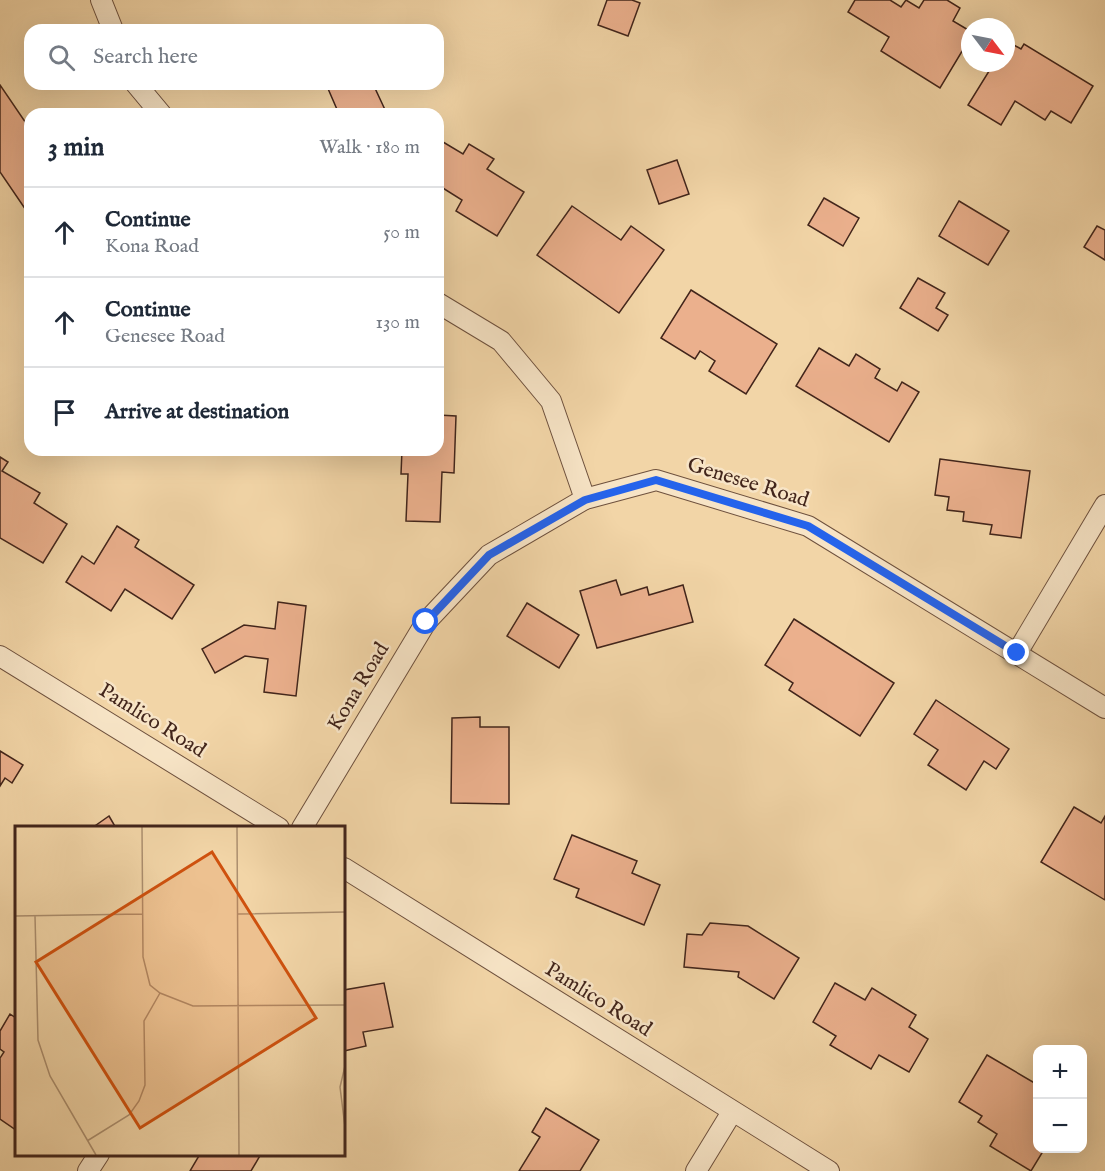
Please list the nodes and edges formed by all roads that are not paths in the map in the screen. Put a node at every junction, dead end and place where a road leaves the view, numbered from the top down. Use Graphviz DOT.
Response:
graph roads {
  1 [pos="101,0"];
  2 [pos="111,24"];
  3 [pos="141,90"];
  4 [pos="156,108"];
  5 [pos="444,307"];
  6 [pos="585,500"];
  7 [pos="1105,505"];
  8 [pos="1017,653"];
  9 [pos="0,656"];
  10 [pos="1105,708"];
  11 [pos="276,826"];
  12 [pos="303,826"];
  13 [pos="345,869"];
  14 [pos="732,1112"];
  15 [pos="98,1156"];
  16 [pos="88,1171"];
  17 [pos="696,1171"];
  18 [pos="829,1171"];
  1 -- 2 [label="street"];
  3 -- 4 [label="street"];
  5 -- 6 [label="street"];
  6 -- 8 [label="street, Genesee Road"];
  6 -- 12 [label="street, Kona Road"];
  7 -- 8 [label="street"];
  8 -- 10 [label="street, Genesee Road"];
  9 -- 11 [label="street, Pamlico Road"];
  13 -- 14 [label="street, Pamlico Road"];
  14 -- 17 [label="street"];
  14 -- 18 [label="street, Pamlico Road"];
  15 -- 16 [label="street"];
}
